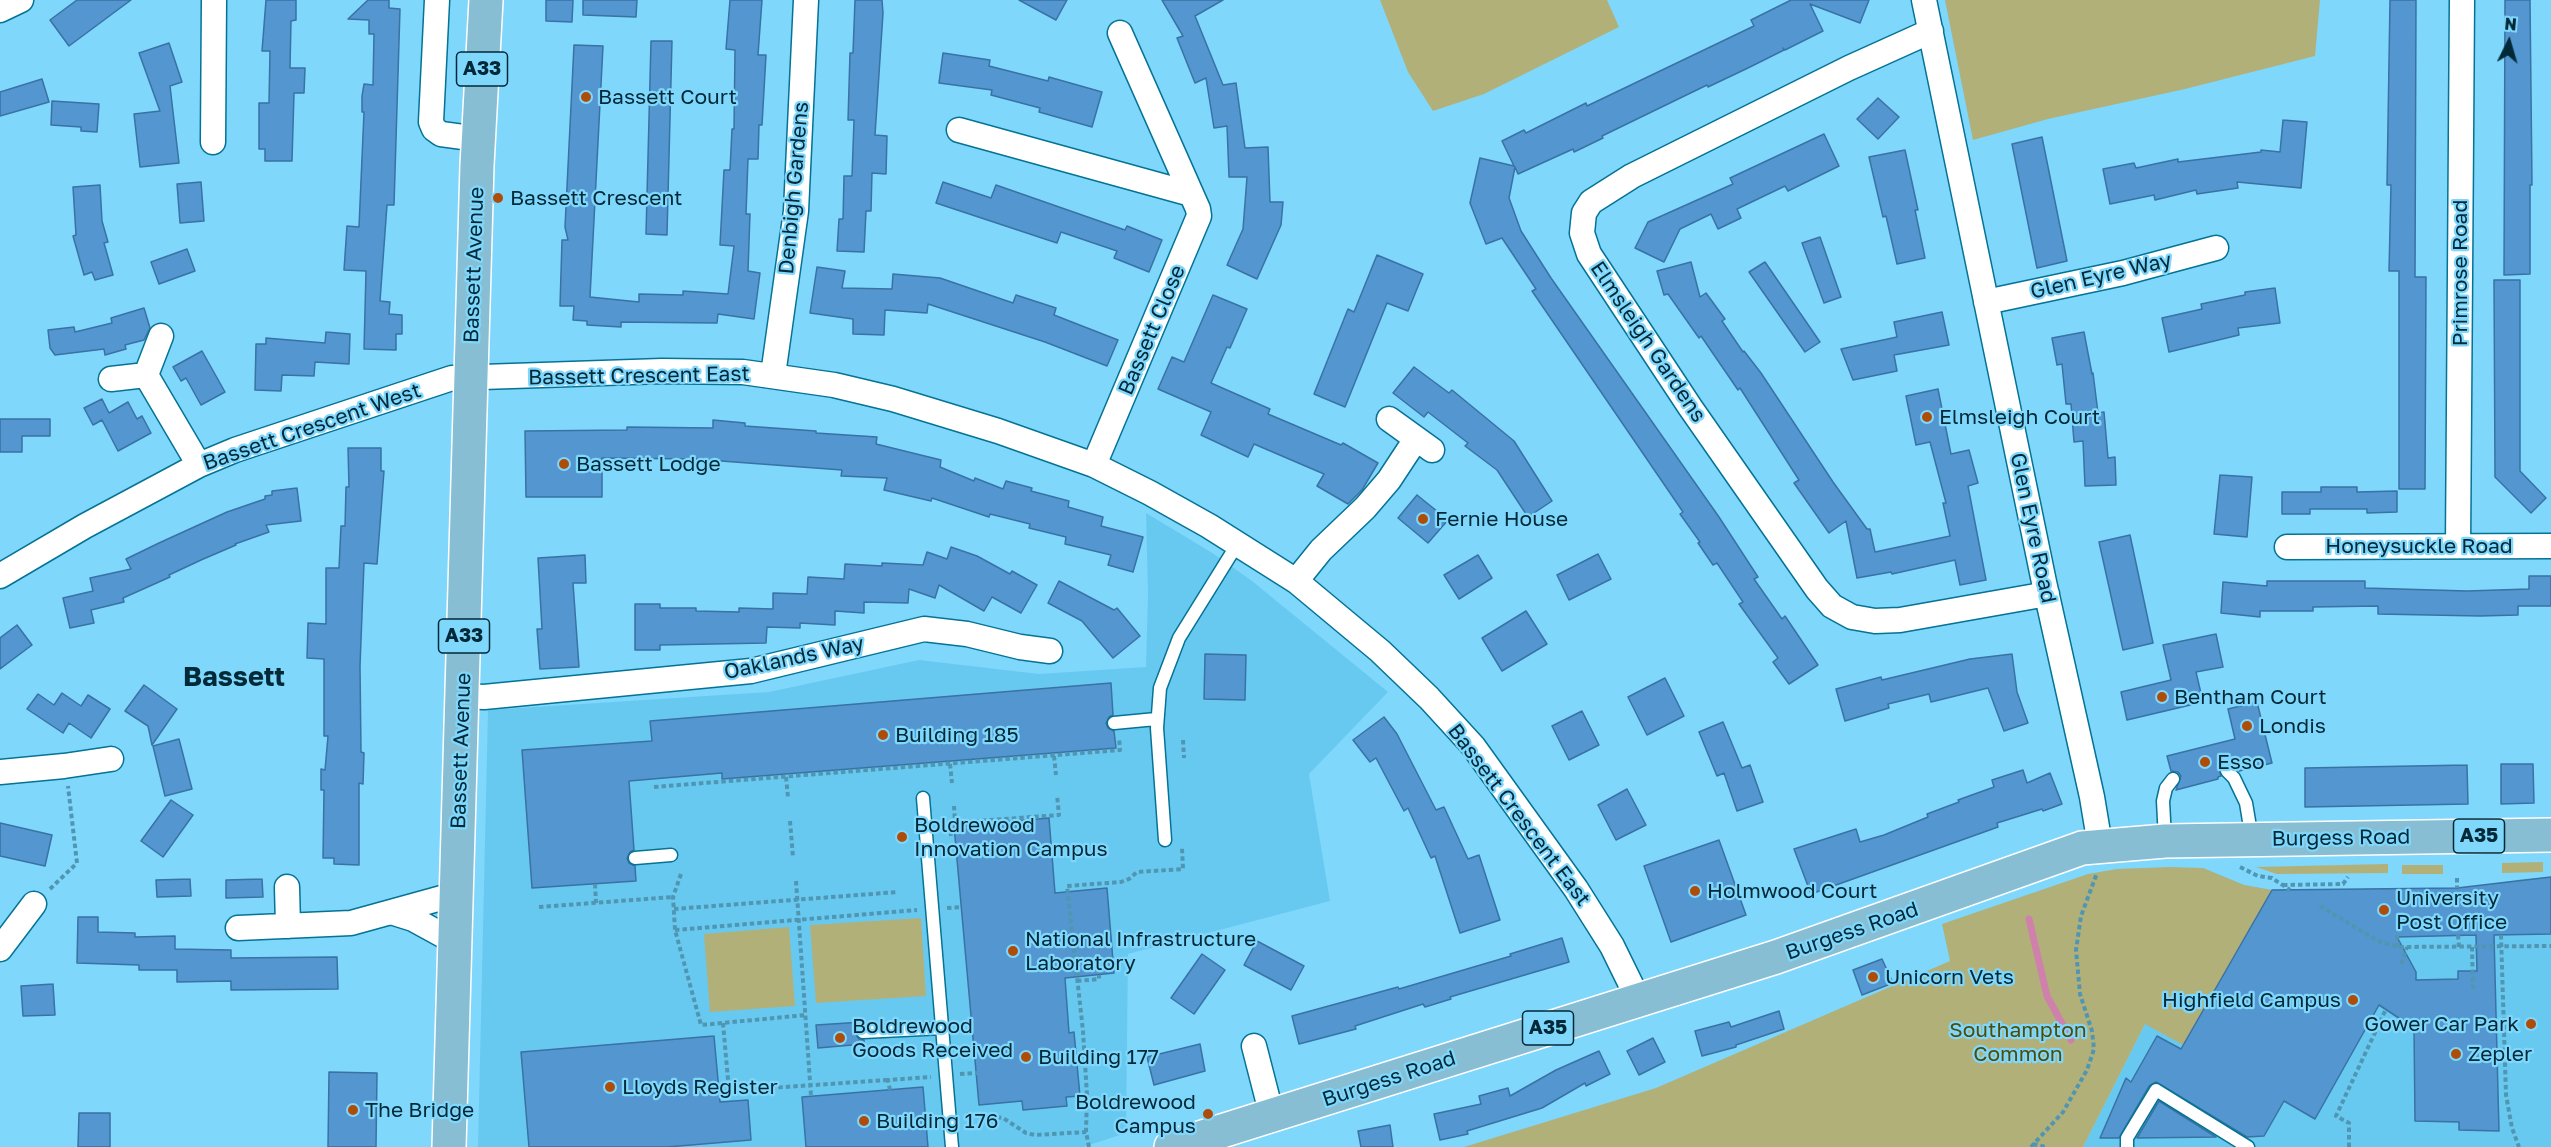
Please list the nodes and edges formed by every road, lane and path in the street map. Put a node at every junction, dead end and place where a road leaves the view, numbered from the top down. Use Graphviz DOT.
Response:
graph roads {
  1 [pos="21,0"];
  2 [pos="214,0"];
  3 [pos="437,0"];
  4 [pos="486,0"];
  5 [pos="806,0"];
  6 [pos="1924,0"];
  7 [pos="2462,0"];
  8 [pos="0,10"];
  9 [pos="1931,31"];
  10 [pos="1120,33"];
  11 [pos="959,130"];
  12 [pos="478,139"];
  13 [pos="213,142"];
  14 [pos="1191,194"];
  15 [pos="2216,248"];
  16 [pos="1986,302"];
  17 [pos="161,336"];
  18 [pos="146,375"];
  19 [pos="773,375"];
  20 [pos="471,378"];
  21 [pos="111,379"];
  22 [pos="1389,418"];
  23 [pos="199,465"];
  24 [pos="1094,465"];
  25 [pos="1238,543"];
  26 [pos="2458,546"];
  27 [pos="2551,546"];
  28 [pos="2286,547"];
  29 [pos="0,576"];
  30 [pos="1296,581"];
  31 [pos="2047,594"];
  32 [pos="1050,651"];
  33 [pos="462,696"];
  34 [pos="1156,719"];
  35 [pos="1116,728"];
  36 [pos="1183,740"];
  37 [pos="1054,756"];
  38 [pos="1185,758"];
  39 [pos="111,759"];
  40 [pos="950,764"];
  41 [pos="64,766"];
  42 [pos="2227,771"];
  43 [pos="0,772"];
  44 [pos="1056,775"];
  45 [pos="786,777"];
  46 [pos="2173,779"];
  47 [pos="952,783"];
  48 [pos="654,787"];
  49 [pos="1057,795"];
  50 [pos="788,797"];
  51 [pos="923,798"];
  52 [pos="954,806"];
  53 [pos="790,821"];
  54 [pos="955,823"];
  55 [pos="2551,835"];
  56 [pos="951,836"];
  57 [pos="1165,840"];
  58 [pos="2165,840"];
  59 [pos="2252,840"];
  60 [pos="1182,848"];
  61 [pos="671,855"];
  62 [pos="2100,855"];
  63 [pos="793,857"];
  64 [pos="634,858"];
  65 [pos="681,874"];
  66 [pos="2272,878"];
  67 [pos="2348,878"];
  68 [pos="2457,878"];
  69 [pos="796,881"];
  70 [pos="595,884"];
  71 [pos="2282,885"];
  72 [pos="287,887"];
  73 [pos="2457,888"];
  74 [pos="2290,890"];
  75 [pos="898,892"];
  76 [pos="456,894"];
  77 [pos="673,897"];
  78 [pos="797,900"];
  79 [pos="34,903"];
  80 [pos="596,903"];
  81 [pos="538,906"];
  82 [pos="2320,906"];
  83 [pos="961,907"];
  84 [pos="946,908"];
  85 [pos="674,909"];
  86 [pos="921,910"];
  87 [pos="394,913"];
  88 [pos="799,920"];
  89 [pos="288,926"];
  90 [pos="238,928"];
  91 [pos="675,930"];
  92 [pos="2397,935"];
  93 [pos="2501,935"];
  94 [pos="2458,936"];
  95 [pos="455,942"];
  96 [pos="2398,946"];
  97 [pos="2407,946"];
  98 [pos="2551,946"];
  99 [pos="2459,947"];
  100 [pos="2472,947"];
  101 [pos="2481,947"];
  102 [pos="2502,947"];
  103 [pos="0,949"];
  104 [pos="2481,953"];
  105 [pos="2401,964"];
  106 [pos="1099,975"];
  107 [pos="1077,981"];
  108 [pos="2473,989"];
  109 [pos="1639,1001"];
  110 [pos="2386,1009"];
  111 [pos="806,1015"];
  112 [pos="723,1023"];
  113 [pos="943,1028"];
  114 [pos="863,1032"];
  115 [pos="1254,1046"];
  116 [pos="977,1073"];
  117 [pos="959,1074"];
  118 [pos="937,1076"];
  119 [pos="888,1080"];
  120 [pos="811,1086"];
  121 [pos="890,1090"];
  122 [pos="729,1091"];
  123 [pos="696,1093"];
  124 [pos="811,1096"];
  125 [pos="967,1114"];
  126 [pos="1272,1116"];
  127 [pos="1086,1132"];
  128 [pos="2032,1146"];
  129 [pos="449,1147"];
  130 [pos="952,1147"];
  131 [pos="1089,1147"];
  132 [pos="1171,1147"];
  133 [pos="2046,1147"];
  134 [pos="2127,1147"];
  135 [pos="2248,1147"];
  136 [pos="2349,1147"];
  137 [pos="2519,1147"];
  1 -- 8 [label="street"];
  2 -- 13 [label="street"];
  3 -- 12 [label="street"];
  4 -- 12 [label="main road, Bassett Avenue / A33"];
  5 -- 19 [label="street, Denbigh Gardens"];
  6 -- 9 [label="street, Glen Eyre Road"];
  7 -- 26 [label="street, Primrose Road"];
  9 -- 16 [label="street, Glen Eyre Road"];
  9 -- 31 [label="street, Elmsleigh Gardens"];
  10 -- 14 [label="street, Bassett Close"];
  11 -- 14 [label="street"];
  12 -- 20 [label="main road, Bassett Avenue / A33"];
  14 -- 24 [label="street, Bassett Close"];
  15 -- 16 [label="street, Glen Eyre Way"];
  16 -- 31 [label="street, Glen Eyre Road"];
  17 -- 18 [label="street"];
  18 -- 21 [label="street"];
  18 -- 23 [label="street"];
  19 -- 20 [label="street, Bassett Crescent East"];
  19 -- 24 [label="street, Bassett Crescent East"];
  20 -- 23 [label="street, Bassett Crescent West"];
  20 -- 33 [label="main road, Bassett Avenue / A33"];
  22 -- 30 [label="street"];
  23 -- 29 [label="street, Bassett Crescent West"];
  24 -- 25 [label="street, Bassett Crescent East"];
  25 -- 30 [label="street, Bassett Crescent East"];
  25 -- 34 [label="lane"];
  26 -- 27 [label="street, Honeysuckle Road"];
  26 -- 28 [label="street, Honeysuckle Road"];
  30 -- 109 [label="street, Bassett Crescent East"];
  31 -- 62 [label="street, Glen Eyre Road"];
  32 -- 33 [label="street, Oaklands Way"];
  33 -- 76 [label="main road, Bassett Avenue / A33"];
  34 -- 35 [label="lane"];
  34 -- 57 [label="lane"];
  35 -- 37 [label="path"];
  36 -- 38 [label="path"];
  37 -- 40 [label="path"];
  37 -- 44 [label="path"];
  39 -- 41 [label="street"];
  40 -- 45 [label="path"];
  40 -- 47 [label="path"];
  41 -- 43 [label="street"];
  41 -- 79 [label="path"];
  42 -- 59 [label="lane"];
  45 -- 48 [label="path"];
  45 -- 50 [label="path"];
  46 -- 58 [label="lane"];
  49 -- 54 [label="path"];
  51 -- 113 [label="lane"];
  52 -- 54 [label="path"];
  53 -- 63 [label="path"];
  54 -- 56 [label="path"];
  55 -- 59 [label="main road, Burgess Road / A35"];
  58 -- 59 [label="main road, Burgess Road / A35"];
  58 -- 62 [label="main road, Burgess Road / A35"];
  60 -- 107 [label="path"];
  61 -- 64 [label="lane"];
  62 -- 109 [label="main road, Burgess Road / A35"];
  62 -- 128 [label="path"];
  65 -- 77 [label="path"];
  66 -- 71 [label="path"];
  67 -- 71 [label="path"];
  68 -- 73 [label="path"];
  69 -- 78 [label="path"];
  70 -- 80 [label="path"];
  71 -- 74 [label="path"];
  72 -- 89 [label="street"];
  75 -- 78 [label="path"];
  76 -- 87 [label="street"];
  76 -- 95 [label="main road, Bassett Avenue / A33"];
  77 -- 80 [label="path"];
  77 -- 85 [label="path"];
  78 -- 85 [label="path"];
  78 -- 88 [label="path"];
  79 -- 103 [label="street"];
  80 -- 81 [label="path"];
  82 -- 96 [label="path"];
  83 -- 84 [label="path"];
  85 -- 91 [label="path"];
  86 -- 88 [label="path"];
  87 -- 89 [label="street"];
  87 -- 95 [label="street"];
  88 -- 91 [label="path"];
  88 -- 111 [label="path"];
  89 -- 90 [label="street"];
  91 -- 112 [label="path"];
  92 -- 96 [label="path"];
  93 -- 102 [label="path"];
  94 -- 99 [label="path"];
  95 -- 129 [label="main road, Bassett Avenue / A33"];
  96 -- 97 [label="path"];
  97 -- 99 [label="path"];
  97 -- 105 [label="path"];
  98 -- 102 [label="path"];
  99 -- 100 [label="path"];
  100 -- 101 [label="path"];
  100 -- 108 [label="path"];
  101 -- 102 [label="path"];
  101 -- 104 [label="path"];
  102 -- 137 [label="path"];
  106 -- 107 [label="path"];
  107 -- 127 [label="path"];
  109 -- 126 [label="main road, Burgess Road / A35"];
  110 -- 136 [label="path"];
  111 -- 112 [label="path"];
  111 -- 120 [label="path"];
  112 -- 122 [label="path"];
  113 -- 114 [label="lane"];
  113 -- 130 [label="lane"];
  115 -- 126 [label="street"];
  116 -- 117 [label="path"];
  118 -- 119 [label="path"];
  119 -- 120 [label="path"];
  119 -- 121 [label="path"];
  120 -- 122 [label="path"];
  120 -- 124 [label="path"];
  122 -- 123 [label="path"];
  125 -- 127 [label="path"];
  126 -- 132 [label="main road, Burgess Road / A35"];
  127 -- 131 [label="path"];
  128 -- 133 [label="path"];
  134 -- 135 [label="lane"];
}
